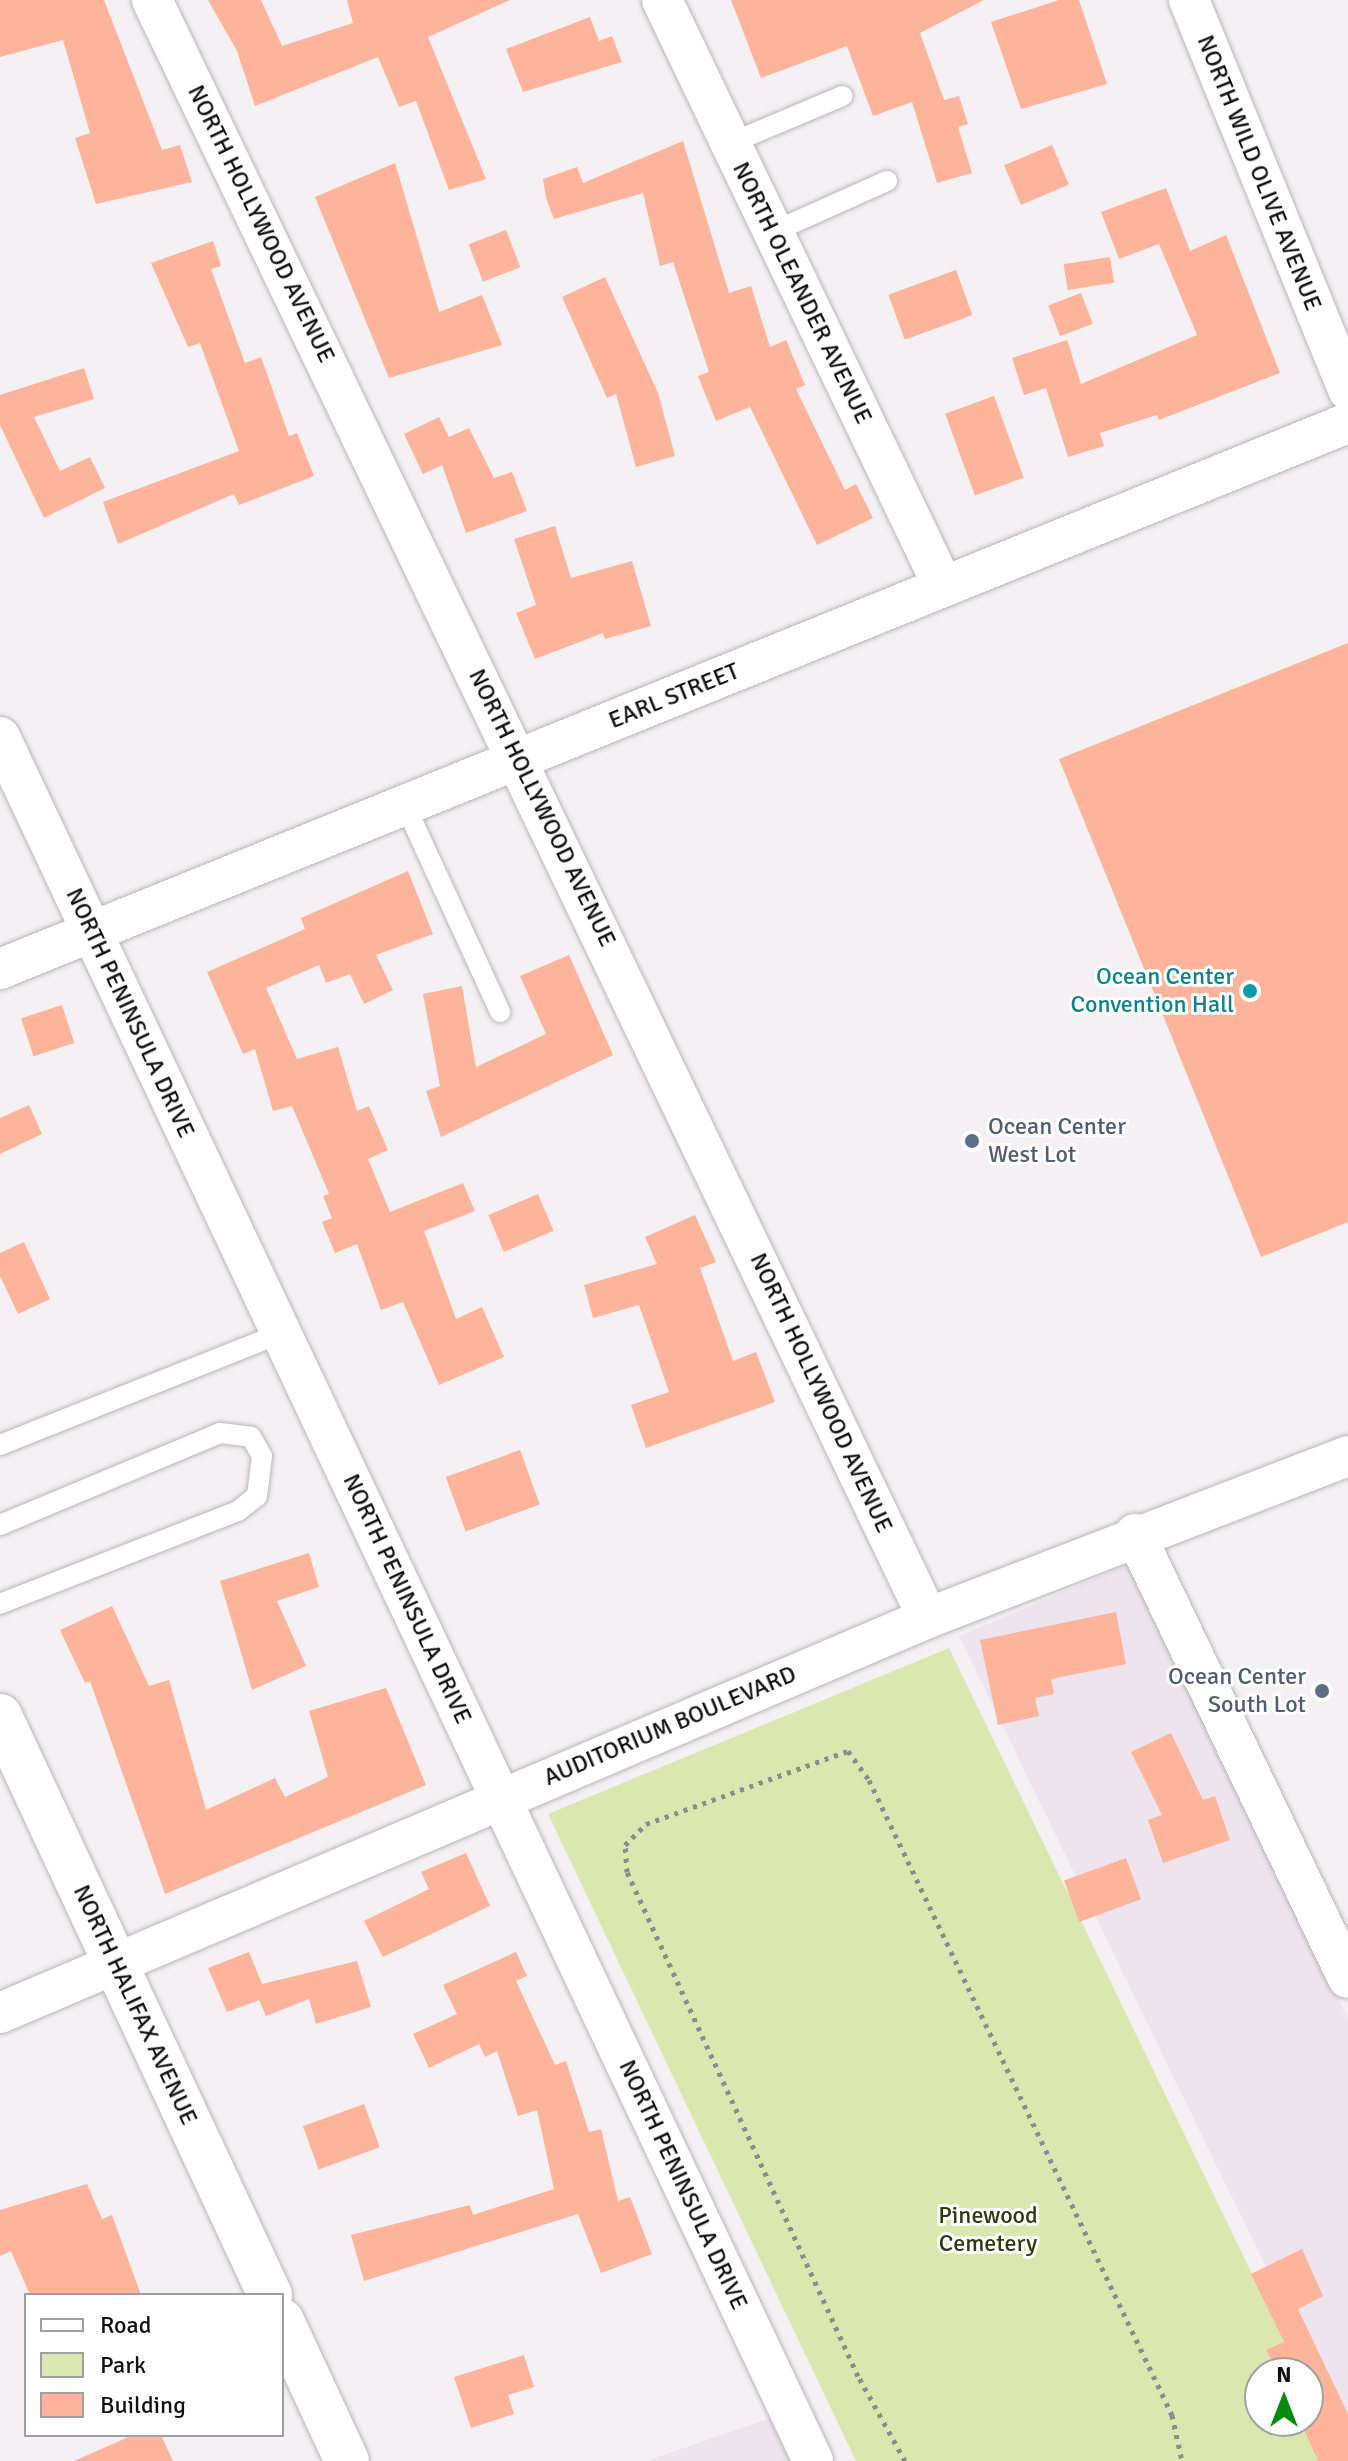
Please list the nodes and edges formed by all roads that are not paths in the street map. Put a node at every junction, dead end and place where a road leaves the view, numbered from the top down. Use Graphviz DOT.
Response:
graph roads {
  1 [pos="152,0"];
  2 [pos="662,0"];
  3 [pos="1189,0"];
  4 [pos="842,96"];
  5 [pos="731,143"];
  6 [pos="887,181"];
  7 [pos="773,232"];
  8 [pos="1348,390"];
  9 [pos="1348,423"];
  10 [pos="943,586"];
  11 [pos="0,737"];
  12 [pos="520,759"];
  13 [pos="405,805"];
  14 [pos="92,930"];
  15 [pos="0,969"];
  16 [pos="500,1012"];
  17 [pos="282,1333"];
  18 [pos="0,1445"];
  19 [pos="1348,1456"];
  20 [pos="0,1525"];
  21 [pos="1135,1534"];
  22 [pos="0,1604"];
  23 [pos="928,1618"];
  24 [pos="0,1716"];
  25 [pos="503,1801"];
  26 [pos="117,1965"];
  27 [pos="1348,1978"];
  28 [pos="0,2013"];
  29 [pos="269,2293"];
  30 [pos="284,2325"];
  31 [pos="347,2461"];
  32 [pos="813,2461"];
  1 -- 12 [label="street, NORTH HOLLYWOOD AVENUE"];
  2 -- 5 [label="street, NORTH OLEANDER AVENUE"];
  3 -- 8 [label="street, NORTH WILD OLIVE AVENUE"];
  4 -- 5 [label="lane"];
  5 -- 7 [label="street, NORTH OLEANDER AVENUE"];
  6 -- 7 [label="lane"];
  7 -- 10 [label="street, NORTH OLEANDER AVENUE"];
  9 -- 10 [label="street, EARL STREET"];
  10 -- 12 [label="street, EARL STREET"];
  11 -- 14 [label="street, NORTH PENINSULA DRIVE"];
  12 -- 13 [label="street, EARL STREET"];
  12 -- 23 [label="street, NORTH HOLLYWOOD AVENUE"];
  13 -- 14 [label="street, EARL STREET"];
  13 -- 16 [label="lane"];
  14 -- 15 [label="street, EARL STREET"];
  14 -- 17 [label="street, NORTH PENINSULA DRIVE"];
  17 -- 18 [label="lane"];
  17 -- 25 [label="street, NORTH PENINSULA DRIVE"];
  19 -- 21 [label="street, AUDITORIUM BOULEVARD"];
  20 -- 22 [label="lane"];
  21 -- 23 [label="street, AUDITORIUM BOULEVARD"];
  21 -- 27 [label="street"];
  23 -- 25 [label="street, AUDITORIUM BOULEVARD"];
  24 -- 26 [label="street, NORTH HALIFAX AVENUE"];
  25 -- 26 [label="street, AUDITORIUM BOULEVARD"];
  25 -- 32 [label="street, NORTH PENINSULA DRIVE"];
  26 -- 28 [label="street, AUDITORIUM BOULEVARD"];
  26 -- 29 [label="street, NORTH HALIFAX AVENUE"];
  30 -- 31 [label="street"];
}
